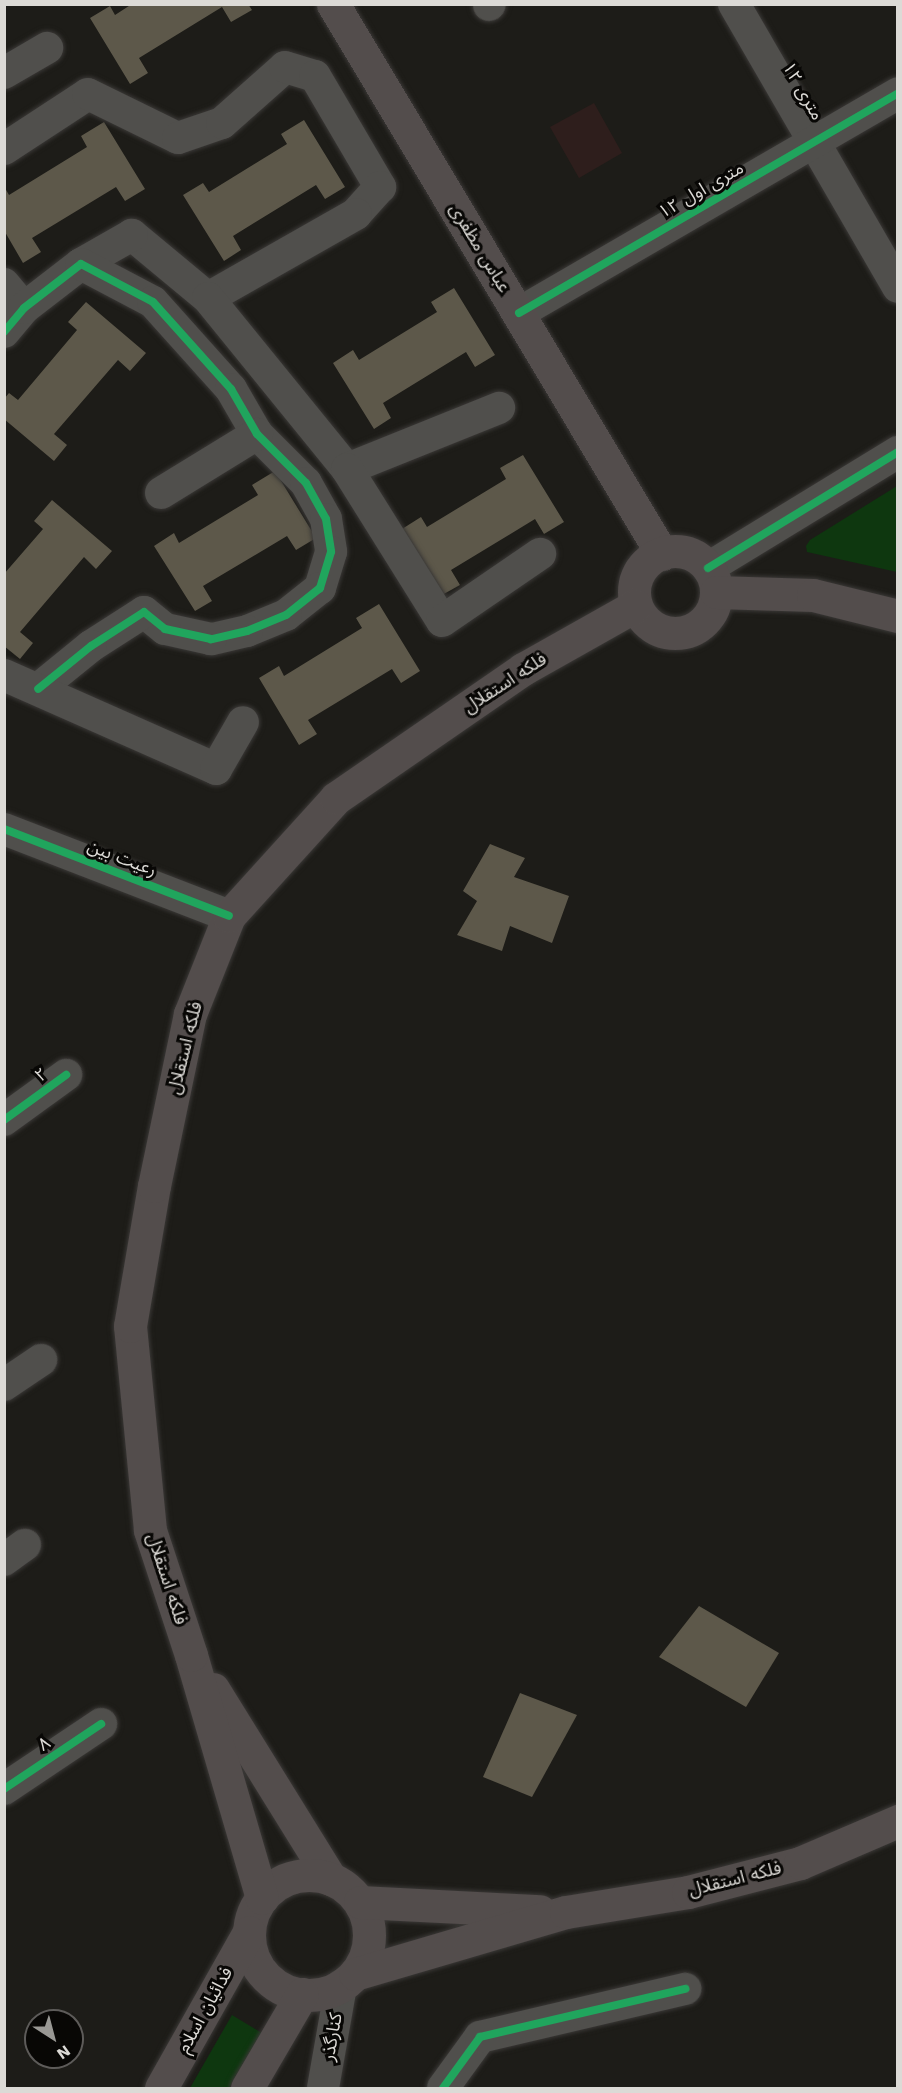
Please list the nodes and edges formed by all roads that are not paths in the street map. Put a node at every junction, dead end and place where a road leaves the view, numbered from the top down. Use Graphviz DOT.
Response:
graph roads {
  1 [pos="333,4"];
  2 [pos="734,4"];
  3 [pos="47,48"];
  4 [pos="4,73"];
  5 [pos="897,93"];
  6 [pos="814,141"];
  7 [pos="4,149"];
  8 [pos="81,264"];
  9 [pos="4,284"];
  10 [pos="897,287"];
  11 [pos="208,298"];
  12 [pos="24,308"];
  13 [pos="519,313"];
  14 [pos="4,332"];
  15 [pos="499,408"];
  16 [pos="257,434"];
  17 [pos="897,452"];
  18 [pos="347,470"];
  19 [pos="161,493"];
  20 [pos="540,554"];
  21 [pos="662,554"];
  22 [pos="712,580"];
  23 [pos="635,606"];
  24 [pos="897,616"];
  25 [pos="4,675"];
  26 [pos="38,689"];
  27 [pos="243,722"];
  28 [pos="4,829"];
  29 [pos="229,916"];
  30 [pos="66,1075"];
  31 [pos="4,1120"];
  32 [pos="41,1360"];
  33 [pos="4,1385"];
  34 [pos="191,1655"];
  35 [pos="101,1724"];
  36 [pos="4,1789"];
  37 [pos="897,1821"];
  38 [pos="331,1879"];
  39 [pos="262,1898"];
  40 [pos="360,1902"];
  41 [pos="566,1912"];
  42 [pos="249,1932"];
  43 [pos="348,1980"];
  44 [pos="685,1989"];
  45 [pos="302,1994"];
  46 [pos="161,2088"];
  47 [pos="247,2088"];
  48 [pos="323,2088"];
  49 [pos="443,2088"];
  1 -- 13 [label="main road, عباس مظفری"];
  2 -- 6 [label="street, ۱۲ متری"];
  3 -- 4 [label="street"];
  5 -- 6 [label="street, ۱۲ متری اول"];
  6 -- 10 [label="street, ۱۲ متری"];
  6 -- 13 [label="street, ۱۲ متری اول"];
  7 -- 11 [label="street"];
  8 -- 11 [label="street"];
  8 -- 12 [label="street"];
  8 -- 16 [label="street"];
  9 -- 12 [label="street"];
  11 -- 18 [label="street"];
  12 -- 14 [label="street"];
  13 -- 21 [label="main road, عباس مظفری"];
  15 -- 18 [label="street"];
  16 -- 19 [label="street"];
  16 -- 26 [label="street"];
  17 -- 22 [label="street"];
  18 -- 20 [label="street"];
  21 -- 22 [label="main road"];
  21 -- 23 [label="main road"];
  22 -- 23 [label="main road"];
  22 -- 24 [label="main road"];
  23 -- 29 [label="main road, فلکه استقلال"];
  25 -- 26 [label="street"];
  26 -- 27 [label="street"];
  28 -- 29 [label="street, رعیت بین"];
  29 -- 34 [label="main road, فلکه استقلال"];
  30 -- 31 [label="street, ۲"];
  32 -- 33 [label="street"];
  34 -- 38 [label="main road"];
  34 -- 39 [label="main road"];
  35 -- 36 [label="street, ۸"];
  37 -- 41 [label="main road, فلکه استقلال"];
  38 -- 39 [label="main road"];
  38 -- 40 [label="main road"];
  39 -- 42 [label="main road"];
  40 -- 41 [label="main road"];
  40 -- 43 [label="main road"];
  41 -- 43 [label="main road"];
  42 -- 45 [label="main road"];
  42 -- 46 [label="main road, فدائیان اسلام"];
  43 -- 45 [label="main road"];
  43 -- 48 [label="street, کنارگذر"];
  44 -- 49 [label="street"];
  45 -- 47 [label="main road"];
}
